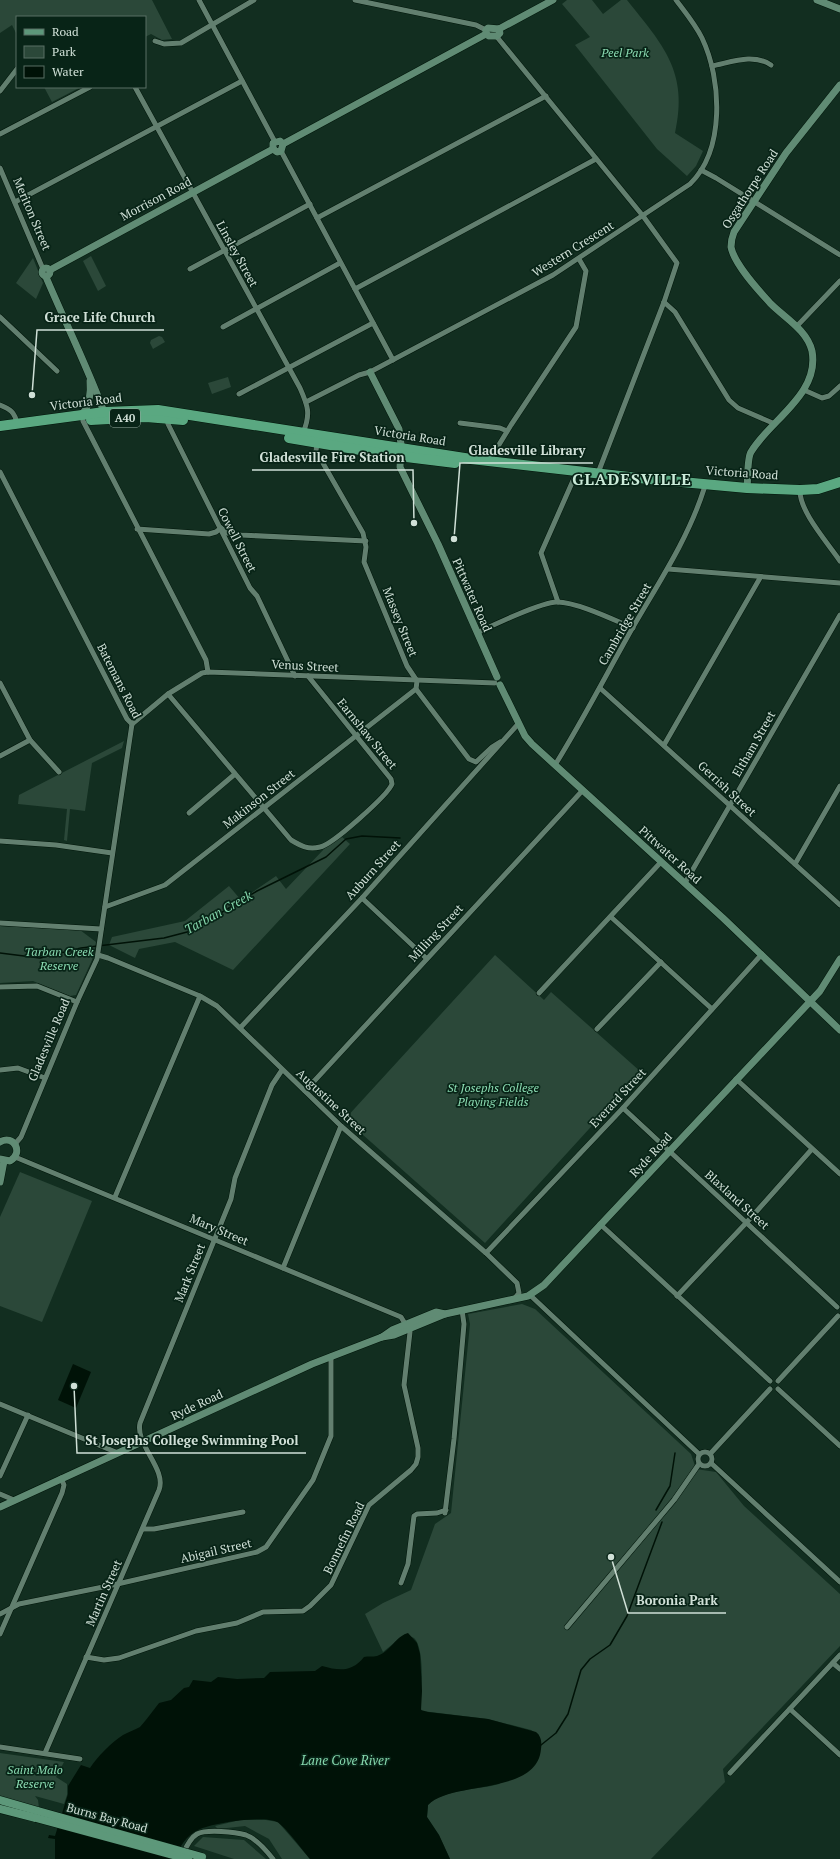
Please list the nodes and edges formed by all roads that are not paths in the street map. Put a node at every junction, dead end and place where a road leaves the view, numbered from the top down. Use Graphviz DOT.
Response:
graph roads {
  1 [pos="199,0"];
  2 [pos="254,0"];
  3 [pos="355,0"];
  4 [pos="553,0"];
  5 [pos="676,0"];
  6 [pos="817,0"];
  7 [pos="840,9"];
  8 [pos="212,24"];
  9 [pos="499,29"];
  10 [pos="486,32"];
  11 [pos="497,36"];
  12 [pos="155,42"];
  13 [pos="771,65"];
  14 [pos="712,66"];
  15 [pos="16,70"];
  16 [pos="242,81"];
  17 [pos="840,85"];
  18 [pos="88,88"];
  19 [pos="136,88"];
  20 [pos="0,90"];
  21 [pos="546,96"];
  22 [pos="157,126"];
  23 [pos="0,134"];
  24 [pos="274,145"];
  25 [pos="282,148"];
  26 [pos="596,159"];
  27 [pos="0,168"];
  28 [pos="701,170"];
  29 [pos="192,192"];
  30 [pos="15,202"];
  31 [pos="755,202"];
  32 [pos="310,204"];
  33 [pos="643,216"];
  34 [pos="317,218"];
  35 [pos="224,250"];
  36 [pos="840,255"];
  37 [pos="579,259"];
  38 [pos="340,264"];
  39 [pos="190,269"];
  40 [pos="46,272"];
  41 [pos="840,281"];
  42 [pos="355,289"];
  43 [pos="664,302"];
  44 [pos="256,309"];
  45 [pos="0,318"];
  46 [pos="374,323"];
  47 [pos="797,326"];
  48 [pos="223,327"];
  49 [pos="393,360"];
  50 [pos="289,368"];
  51 [pos="57,370"];
  52 [pos="370,372"];
  53 [pos="89,376"];
  54 [pos="840,386"];
  55 [pos="804,390"];
  56 [pos="239,394"];
  57 [pos="306,402"];
  58 [pos="0,405"];
  59 [pos="167,414"];
  60 [pos="101,415"];
  61 [pos="80,419"];
  62 [pos="460,423"];
  63 [pos="17,424"];
  64 [pos="775,424"];
  65 [pos="0,426"];
  66 [pos="0,431"];
  67 [pos="507,431"];
  68 [pos="303,433"];
  69 [pos="317,443"];
  70 [pos="400,452"];
  71 [pos="489,462"];
  72 [pos="0,472"];
  73 [pos="598,473"];
  74 [pos="575,476"];
  75 [pos="840,482"];
  76 [pos="747,488"];
  77 [pos="840,488"];
  78 [pos="704,489"];
  79 [pos="800,492"];
  80 [pos="221,528"];
  81 [pos="137,529"];
  82 [pos="366,541"];
  83 [pos="840,561"];
  84 [pos="668,569"];
  85 [pos="760,578"];
  86 [pos="840,583"];
  87 [pos="558,602"];
  88 [pos="840,615"];
  89 [pos="633,628"];
  90 [pos="477,633"];
  91 [pos="208,672"];
  92 [pos="296,676"];
  93 [pos="308,676"];
  94 [pos="417,681"];
  95 [pos="497,682"];
  96 [pos="0,683"];
  97 [pos="600,688"];
  98 [pos="416,689"];
  99 [pos="168,694"];
  100 [pos="519,723"];
  101 [pos="132,724"];
  102 [pos="357,735"];
  103 [pos="30,740"];
  104 [pos="505,740"];
  105 [pos="664,745"];
  106 [pos="0,756"];
  107 [pos="555,765"];
  108 [pos="59,772"];
  109 [pos="235,774"];
  110 [pos="840,786"];
  111 [pos="583,790"];
  112 [pos="729,806"];
  113 [pos="264,808"];
  114 [pos="189,813"];
  115 [pos="0,841"];
  116 [pos="112,853"];
  117 [pos="661,862"];
  118 [pos="795,864"];
  119 [pos="685,883"];
  120 [pos="362,898"];
  121 [pos="840,905"];
  122 [pos="105,907"];
  123 [pos="610,917"];
  124 [pos="0,923"];
  125 [pos="101,929"];
  126 [pos="99,943"];
  127 [pos="98,954"];
  128 [pos="762,954"];
  129 [pos="426,958"];
  130 [pos="840,959"];
  131 [pos="661,962"];
  132 [pos="0,987"];
  133 [pos="539,993"];
  134 [pos="200,996"];
  135 [pos="77,1002"];
  136 [pos="810,1002"];
  137 [pos="712,1009"];
  138 [pos="240,1028"];
  139 [pos="597,1028"];
  140 [pos="840,1030"];
  141 [pos="0,1070"];
  142 [pos="282,1070"];
  143 [pos="45,1078"];
  144 [pos="736,1079"];
  145 [pos="304,1091"];
  146 [pos="623,1108"];
  147 [pos="341,1126"];
  148 [pos="0,1142"];
  149 [pos="15,1144"];
  150 [pos="812,1149"];
  151 [pos="669,1152"];
  152 [pos="15,1157"];
  153 [pos="2,1160"];
  154 [pos="840,1174"];
  155 [pos="0,1182"];
  156 [pos="115,1197"];
  157 [pos="747,1222"];
  158 [pos="600,1224"];
  159 [pos="215,1240"];
  160 [pos="486,1253"];
  161 [pos="283,1268"];
  162 [pos="530,1295"];
  163 [pos="677,1296"];
  164 [pos="514,1299"];
  165 [pos="839,1306"];
  166 [pos="462,1310"];
  167 [pos="839,1316"];
  168 [pos="407,1327"];
  169 [pos="331,1356"];
  170 [pos="770,1381"];
  171 [pos="778,1381"];
  172 [pos="770,1389"];
  173 [pos="778,1389"];
  174 [pos="0,1404"];
  175 [pos="28,1415"];
  176 [pos="143,1441"];
  177 [pos="840,1446"];
  178 [pos="118,1453"];
  179 [pos="699,1454"];
  180 [pos="710,1454"];
  181 [pos="711,1463"];
  182 [pos="699,1464"];
  183 [pos="0,1476"];
  184 [pos="61,1478"];
  185 [pos="0,1494"];
  186 [pos="14,1500"];
  187 [pos="0,1506"];
  188 [pos="243,1512"];
  189 [pos="143,1529"];
  190 [pos="840,1582"];
  191 [pos="401,1583"];
  192 [pos="119,1584"];
  193 [pos="12,1607"];
  194 [pos="0,1614"];
  195 [pos="567,1627"];
  196 [pos="0,1634"];
  197 [pos="840,1655"];
  198 [pos="86,1657"];
  199 [pos="833,1663"];
  200 [pos="840,1670"];
  201 [pos="790,1709"];
  202 [pos="0,1747"];
  203 [pos="45,1753"];
  204 [pos="840,1755"];
  205 [pos="80,1759"];
  206 [pos="730,1773"];
  207 [pos="0,1800"];
  208 [pos="0,1809"];
  209 [pos="37,1814"];
  210 [pos="205,1858"];
  211 [pos="182,1859"];
  212 [pos="188,1859"];
  213 [pos="273,1859"];
  1 -- 8 [label="street"];
  2 -- 8 [label="street"];
  3 -- 10 [label="street"];
  4 -- 9 [label="main road"];
  5 -- 14 [label="street, Western Crescent"];
  6 -- 7 [label="main road"];
  8 -- 12 [label="street"];
  8 -- 16 [label="street"];
  9 -- 10 [label="main road"];
  9 -- 11 [label="main road"];
  10 -- 11 [label="main road"];
  10 -- 25 [label="main road"];
  11 -- 21 [label="street"];
  13 -- 14 [label="street"];
  14 -- 28 [label="street, Western Crescent"];
  15 -- 20 [label="street"];
  16 -- 22 [label="street"];
  16 -- 24 [label="street"];
  17 -- 31 [label="main road, Osgathorpe Road"];
  18 -- 23 [label="street"];
  19 -- 22 [label="street, Linsley Street"];
  21 -- 26 [label="street"];
  21 -- 34 [label="street"];
  22 -- 29 [label="street, Linsley Street"];
  22 -- 30 [label="street"];
  24 -- 25 [label="main road"];
  24 -- 29 [label="main road, Morrison Road"];
  25 -- 32 [label="street"];
  26 -- 33 [label="street"];
  26 -- 42 [label="street"];
  27 -- 30 [label="street, Meriton Street"];
  28 -- 31 [label="street"];
  28 -- 33 [label="street, Western Crescent"];
  29 -- 35 [label="street, Linsley Street"];
  29 -- 40 [label="main road, Morrison Road"];
  30 -- 40 [label="street, Meriton Street"];
  31 -- 36 [label="street"];
  31 -- 47 [label="main road, Osgathorpe Road"];
  32 -- 34 [label="street"];
  32 -- 35 [label="street"];
  33 -- 37 [label="street, Western Crescent"];
  33 -- 43 [label="street"];
  34 -- 38 [label="street"];
  35 -- 39 [label="street"];
  35 -- 44 [label="street, Linsley Street"];
  37 -- 49 [label="street, Western Crescent"];
  37 -- 67 [label="street"];
  38 -- 42 [label="street"];
  38 -- 44 [label="street"];
  40 -- 53 [label="main road, Meriton Street"];
  41 -- 47 [label="street"];
  42 -- 46 [label="street"];
  43 -- 64 [label="street"];
  43 -- 73 [label="street"];
  44 -- 48 [label="street"];
  44 -- 50 [label="street, Linsley Street"];
  45 -- 51 [label="street"];
  46 -- 49 [label="street"];
  46 -- 50 [label="street"];
  47 -- 55 [label="main road, Osgathorpe Road"];
  49 -- 52 [label="street, Western Crescent"];
  50 -- 56 [label="street"];
  50 -- 57 [label="street, Linsley Street"];
  52 -- 57 [label="street, Western Crescent"];
  52 -- 70 [label="main road, Pittwater Road"];
  53 -- 60 [label="main road, Meriton Street"];
  53 -- 61 [label="main road"];
  54 -- 55 [label="street"];
  55 -- 64 [label="main road, Osgathorpe Road"];
  57 -- 68 [label="street, Linsley Street"];
  58 -- 63 [label="street"];
  59 -- 60 [label="highway, Victoria Road / A40"];
  59 -- 68 [label="highway, Victoria Road / A40"];
  59 -- 69 [label="highway, Victoria Road / A40"];
  59 -- 80 [label="street, Cowell Street"];
  60 -- 61 [label="highway, Victoria Road / A40"];
  61 -- 63 [label="highway, Victoria Road / A40"];
  61 -- 66 [label="highway, Victoria Road / A40"];
  61 -- 81 [label="street"];
  62 -- 67 [label="street"];
  63 -- 65 [label="highway, Victoria Road / A40"];
  64 -- 76 [label="main road, Osgathorpe Road"];
  67 -- 71 [label="street"];
  68 -- 70 [label="highway, Victoria Road / A40"];
  69 -- 70 [label="highway, Victoria Road / A40"];
  69 -- 82 [label="street, Massey Street"];
  70 -- 71 [label="highway, Victoria Road / A40"];
  70 -- 74 [label="highway, Victoria Road / A40"];
  70 -- 90 [label="main road, Pittwater Road"];
  71 -- 73 [label="highway, Victoria Road / A40"];
  72 -- 101 [label="street, Batemans Road"];
  73 -- 76 [label="highway, Victoria Road / A40"];
  74 -- 78 [label="highway, Victoria Road / A40"];
  74 -- 87 [label="street"];
  75 -- 79 [label="highway, Victoria Road / A40"];
  76 -- 79 [label="highway, Victoria Road / A40"];
  77 -- 79 [label="highway, Victoria Road / A40"];
  78 -- 79 [label="highway, Victoria Road / A40"];
  78 -- 84 [label="street, Cambridge Street"];
  79 -- 83 [label="street"];
  80 -- 81 [label="street"];
  80 -- 82 [label="street"];
  80 -- 92 [label="street, Cowell Street"];
  81 -- 91 [label="street"];
  82 -- 94 [label="street, Massey Street"];
  84 -- 85 [label="street"];
  84 -- 89 [label="street, Cambridge Street"];
  85 -- 86 [label="street"];
  85 -- 105 [label="street"];
  87 -- 89 [label="street"];
  87 -- 90 [label="street"];
  88 -- 112 [label="street, Eltham Street"];
  89 -- 97 [label="street, Cambridge Street"];
  90 -- 95 [label="main road, Pittwater Road"];
  91 -- 92 [label="street, Venus Street"];
  91 -- 99 [label="street, Venus Street"];
  92 -- 93 [label="street, Venus Street"];
  93 -- 94 [label="street, Venus Street"];
  93 -- 102 [label="street, Earnshaw Street"];
  94 -- 95 [label="street, Venus Street"];
  94 -- 98 [label="street"];
  95 -- 100 [label="main road, Pittwater Road"];
  96 -- 103 [label="street"];
  97 -- 105 [label="street, Gerrish Street"];
  97 -- 107 [label="street, Cambridge Street"];
  98 -- 102 [label="street, Makinson Street"];
  98 -- 104 [label="street"];
  99 -- 101 [label="street, Venus Street"];
  99 -- 109 [label="street"];
  100 -- 104 [label="street, Auburn Street"];
  100 -- 107 [label="main road, Pittwater Road"];
  101 -- 116 [label="street, Batemans Road"];
  102 -- 113 [label="street, Makinson Street"];
  102 -- 113 [label="street, Earnshaw Street"];
  103 -- 106 [label="street"];
  103 -- 108 [label="street"];
  104 -- 120 [label="street, Auburn Street"];
  105 -- 112 [label="street, Gerrish Street"];
  107 -- 111 [label="main road, Pittwater Road"];
  109 -- 113 [label="street"];
  109 -- 114 [label="street"];
  110 -- 118 [label="street"];
  111 -- 117 [label="main road, Pittwater Road"];
  111 -- 129 [label="street, Milling Street"];
  112 -- 118 [label="street, Gerrish Street"];
  112 -- 119 [label="street, Eltham Street"];
  113 -- 122 [label="street, Makinson Street"];
  115 -- 116 [label="street"];
  116 -- 122 [label="street, Batemans Road"];
  117 -- 119 [label="main road, Pittwater Road"];
  117 -- 123 [label="street"];
  118 -- 121 [label="street, Gerrish Street"];
  119 -- 128 [label="main road, Pittwater Road"];
  120 -- 129 [label="street"];
  120 -- 138 [label="street, Auburn Street"];
  122 -- 125 [label="street, Batemans Road"];
  123 -- 131 [label="street"];
  123 -- 133 [label="street"];
  124 -- 125 [label="street"];
  125 -- 126 [label="street, Batemans Road"];
  126 -- 127 [label="street, Gladesville Road"];
  127 -- 134 [label="street, Augustine Street"];
  127 -- 135 [label="street, Gladesville Road"];
  128 -- 136 [label="main road, Pittwater Road"];
  128 -- 137 [label="street, Everard Street"];
  129 -- 145 [label="street, Milling Street"];
  130 -- 136 [label="main road, Ryde Road"];
  131 -- 137 [label="street"];
  131 -- 139 [label="street"];
  132 -- 135 [label="street"];
  134 -- 138 [label="street, Augustine Street"];
  134 -- 156 [label="street"];
  135 -- 143 [label="street, Gladesville Road"];
  136 -- 140 [label="main road, Pittwater Road"];
  136 -- 144 [label="main road, Ryde Road"];
  137 -- 146 [label="street, Everard Street"];
  138 -- 142 [label="street, Augustine Street"];
  141 -- 143 [label="street"];
  142 -- 145 [label="street, Augustine Street"];
  142 -- 159 [label="street, Mark Street"];
  143 -- 149 [label="street, Gladesville Road"];
  144 -- 150 [label="street"];
  144 -- 151 [label="main road, Ryde Road"];
  145 -- 147 [label="street, Augustine Street"];
  146 -- 151 [label="street, Blaxland Street"];
  146 -- 160 [label="street, Everard Street"];
  147 -- 160 [label="street, Augustine Street"];
  147 -- 161 [label="street"];
  148 -- 149 [label="main road"];
  149 -- 152 [label="main road"];
  150 -- 154 [label="street"];
  150 -- 157 [label="street"];
  151 -- 157 [label="street, Blaxland Street"];
  151 -- 158 [label="main road, Ryde Road"];
  152 -- 153 [label="main road"];
  152 -- 156 [label="street, Mary Street"];
  153 -- 155 [label="main road"];
  156 -- 159 [label="street, Mary Street"];
  157 -- 163 [label="street"];
  157 -- 165 [label="street, Blaxland Street"];
  158 -- 162 [label="main road, Ryde Road"];
  158 -- 163 [label="street"];
  159 -- 161 [label="street, Mary Street"];
  159 -- 176 [label="street, Mark Street"];
  160 -- 164 [label="street, Augustine Street"];
  161 -- 168 [label="street, Mary Street"];
  162 -- 164 [label="main road, Ryde Road"];
  162 -- 179 [label="street"];
  163 -- 170 [label="street"];
  164 -- 166 [label="main road, Ryde Road"];
  165 -- 167 [label="street"];
  166 -- 168 [label="main road, Ryde Road"];
  166 -- 191 [label="street"];
  167 -- 171 [label="street"];
  168 -- 169 [label="main road, Ryde Road"];
  168 -- 198 [label="street, Bonnefin Road"];
  169 -- 176 [label="main road, Ryde Road"];
  169 -- 192 [label="street, Abigail Street"];
  170 -- 171 [label="street"];
  170 -- 172 [label="street"];
  171 -- 173 [label="street"];
  172 -- 173 [label="street"];
  172 -- 180 [label="street"];
  173 -- 177 [label="street"];
  174 -- 175 [label="street"];
  175 -- 178 [label="street"];
  175 -- 183 [label="street"];
  176 -- 178 [label="main road, Ryde Road"];
  176 -- 189 [label="street, Martin Street"];
  178 -- 184 [label="main road, Ryde Road"];
  179 -- 180 [label="street"];
  179 -- 182 [label="street"];
  180 -- 181 [label="street"];
  181 -- 182 [label="street"];
  181 -- 190 [label="street"];
  182 -- 195 [label="street"];
  184 -- 186 [label="main road, Ryde Road"];
  184 -- 193 [label="street"];
  185 -- 186 [label="street"];
  186 -- 187 [label="main road, Ryde Road"];
  188 -- 189 [label="street"];
  189 -- 192 [label="street, Martin Street"];
  192 -- 193 [label="street, Abigail Street"];
  192 -- 198 [label="street, Martin Street"];
  193 -- 194 [label="street, Abigail Street"];
  193 -- 196 [label="street"];
  197 -- 199 [label="street"];
  198 -- 203 [label="street, Martin Street"];
  199 -- 200 [label="street"];
  199 -- 201 [label="street"];
  201 -- 204 [label="street"];
  201 -- 206 [label="street"];
  202 -- 203 [label="street"];
  203 -- 205 [label="street"];
  207 -- 209 [label="main road, Burns Bay Road"];
  208 -- 209 [label="main road, Burns Bay Road"];
  209 -- 210 [label="main road, Burns Bay Road, bridge"];
  209 -- 212 [label="main road, Burns Bay Road, bridge"];
  211 -- 213 [label="street"];
}
